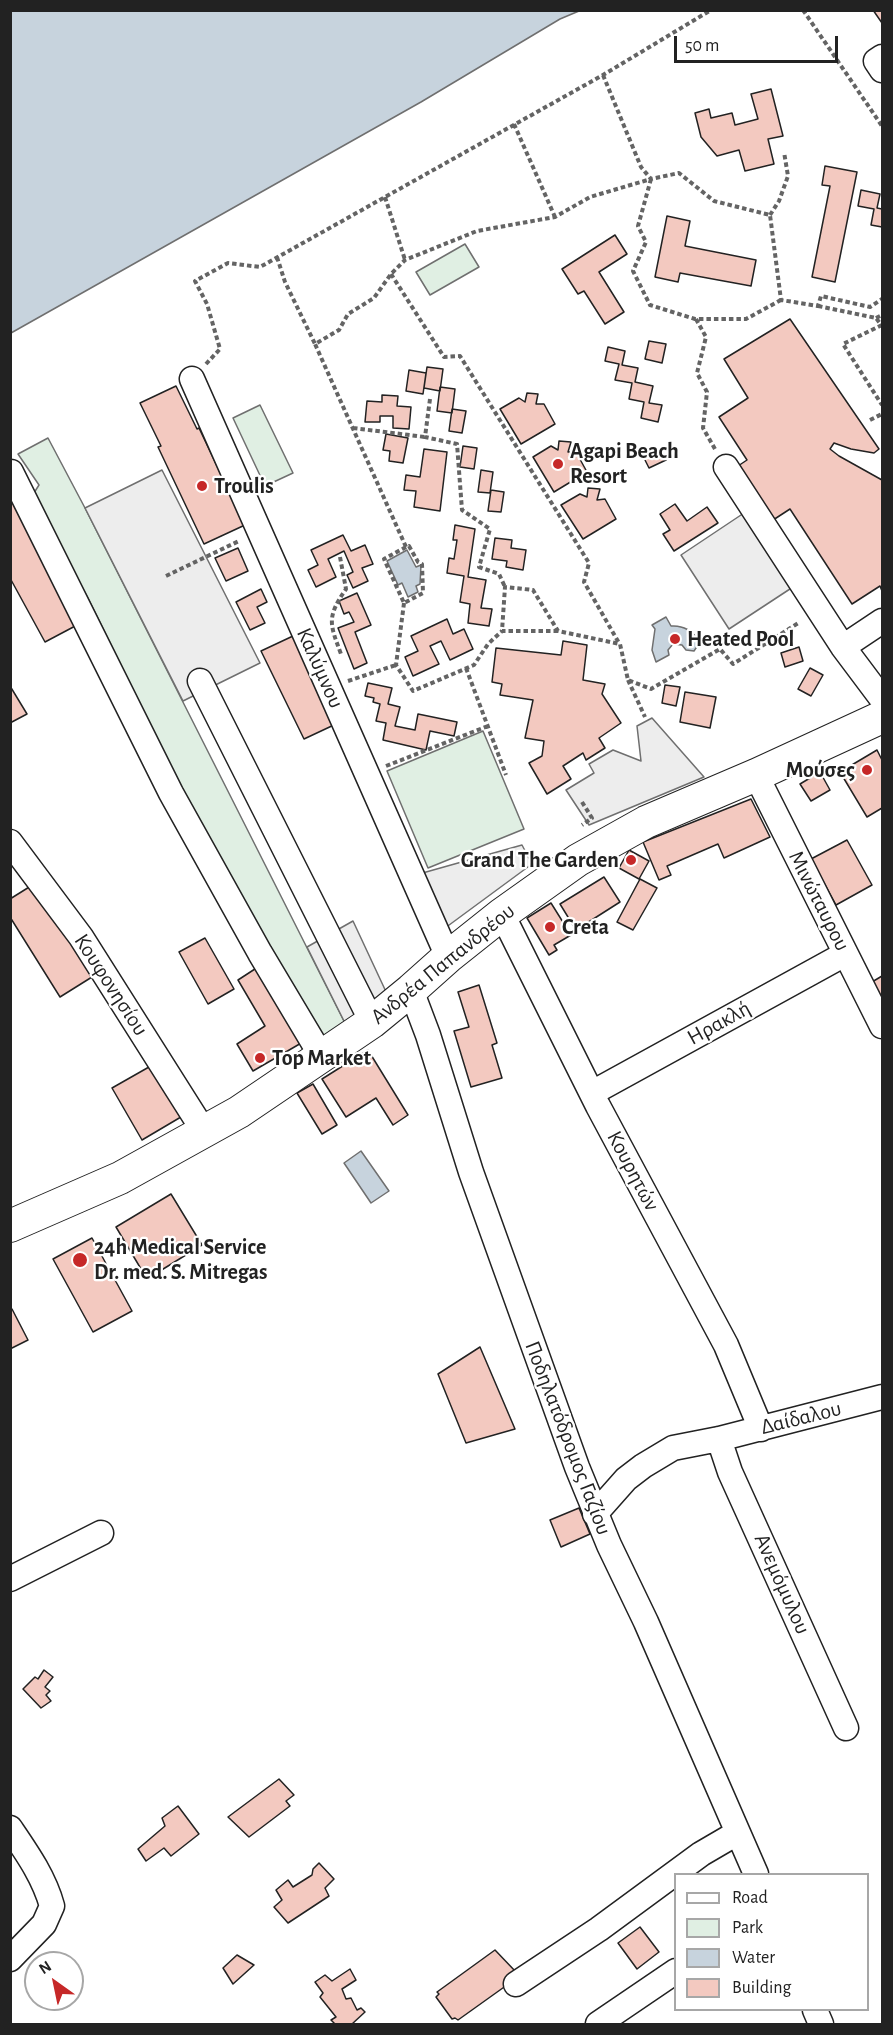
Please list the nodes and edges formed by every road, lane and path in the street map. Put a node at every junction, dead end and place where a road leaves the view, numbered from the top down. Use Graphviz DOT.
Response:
graph roads {
  1 [pos="711,10"];
  2 [pos="803,10"];
  3 [pos="882,57"];
  4 [pos="882,70"];
  5 [pos="603,75"];
  6 [pos="514,124"];
  7 [pos="882,126"];
  8 [pos="784,152"];
  9 [pos="651,179"];
  10 [pos="385,197"];
  11 [pos="770,215"];
  12 [pos="555,217"];
  13 [pos="277,257"];
  14 [pos="405,260"];
  15 [pos="391,273"];
  16 [pos="882,299"];
  17 [pos="781,300"];
  18 [pos="818,306"];
  19 [pos="882,315"];
  20 [pos="876,318"];
  21 [pos="695,319"];
  22 [pos="882,326"];
  23 [pos="315,344"];
  24 [pos="220,349"];
  25 [pos="192,378"];
  26 [pos="430,399"];
  27 [pos="882,405"];
  28 [pos="882,414"];
  29 [pos="870,420"];
  30 [pos="353,428"];
  31 [pos="425,437"];
  32 [pos="726,467"];
  33 [pos="11,472"];
  34 [pos="259,531"];
  35 [pos="406,547"];
  36 [pos="340,557"];
  37 [pos="166,576"];
  38 [pos="505,587"];
  39 [pos="404,603"];
  40 [pos="819,610"];
  41 [pos="882,621"];
  42 [pos="502,631"];
  43 [pos="558,631"];
  44 [pos="620,644"];
  45 [pos="843,647"];
  46 [pos="344,661"];
  47 [pos="396,665"];
  48 [pos="466,669"];
  49 [pos="347,671"];
  50 [pos="351,680"];
  51 [pos="628,680"];
  52 [pos="200,681"];
  53 [pos="343,683"];
  54 [pos="645,717"];
  55 [pos="880,719"];
  56 [pos="488,726"];
  57 [pos="380,769"];
  58 [pos="506,775"];
  59 [pos="756,776"];
  60 [pos="10,842"];
  61 [pos="502,914"];
  62 [pos="845,954"];
  63 [pos="448,957"];
  64 [pos="411,990"];
  65 [pos="372,1022"];
  66 [pos="882,1026"];
  67 [pos="322,1057"];
  68 [pos="592,1093"];
  69 [pos="205,1133"];
  70 [pos="10,1226"];
  71 [pos="882,1397"];
  72 [pos="761,1429"];
  73 [pos="719,1439"];
  74 [pos="595,1514"];
  75 [pos="101,1533"];
  76 [pos="10,1579"];
  77 [pos="846,1728"];
  78 [pos="10,1828"];
  79 [pos="737,1833"];
  80 [pos="675,1873"];
  81 [pos="755,1873"];
  82 [pos="674,1874"];
  83 [pos="10,1959"];
  84 [pos="674,1972"];
  85 [pos="516,1984"];
  86 [pos="815,2011"];
  87 [pos="598,2025"];
  88 [pos="821,2025"];
  1 -- 5 [label="path"];
  2 -- 7 [label="path"];
  3 -- 4 [label="street"];
  5 -- 6 [label="path"];
  5 -- 9 [label="path"];
  6 -- 10 [label="path"];
  6 -- 12 [label="path"];
  8 -- 11 [label="path"];
  9 -- 11 [label="path"];
  9 -- 12 [label="path"];
  9 -- 21 [label="path"];
  10 -- 13 [label="path"];
  10 -- 14 [label="path"];
  11 -- 17 [label="path"];
  12 -- 14 [label="path"];
  13 -- 23 [label="path"];
  13 -- 24 [label="path"];
  14 -- 15 [label="path"];
  15 -- 23 [label="path"];
  15 -- 44 [label="path"];
  16 -- 18 [label="path"];
  17 -- 18 [label="path"];
  17 -- 21 [label="path"];
  18 -- 20 [label="path"];
  19 -- 20 [label="path"];
  20 -- 22 [label="path"];
  21 -- 32 [label="path"];
  22 -- 27 [label="path"];
  23 -- 30 [label="path"];
  25 -- 34 [label="street, Καλύμνου"];
  26 -- 31 [label="path"];
  28 -- 29 [label="path"];
  30 -- 31 [label="path"];
  30 -- 35 [label="path"];
  31 -- 38 [label="path"];
  32 -- 40 [label="street"];
  33 -- 67 [label="street"];
  34 -- 37 [label="path"];
  34 -- 63 [label="street, Καλύμνου"];
  35 -- 39 [label="path"];
  35 -- 39 [label="path"];
  36 -- 46 [label="path"];
  38 -- 42 [label="path"];
  38 -- 43 [label="path"];
  39 -- 47 [label="path"];
  40 -- 45 [label="street"];
  40 -- 51 [label="path"];
  41 -- 45 [label="street"];
  42 -- 43 [label="path"];
  42 -- 48 [label="path"];
  43 -- 44 [label="path"];
  44 -- 51 [label="path"];
  45 -- 55 [label="street"];
  47 -- 48 [label="path"];
  47 -- 50 [label="path"];
  48 -- 56 [label="path"];
  49 -- 50 [label="path"];
  50 -- 53 [label="path"];
  51 -- 54 [label="path"];
  52 -- 65 [label="street"];
  55 -- 59 [label="main road, Ανδρέα Παπανδρέου"];
  56 -- 57 [label="path"];
  56 -- 58 [label="path"];
  59 -- 61 [label="main road, Ανδρέα Παπανδρέου"];
  59 -- 62 [label="street, Μινώταυρου"];
  60 -- 69 [label="street, Κουφονησίου"];
  61 -- 63 [label="main road, Ανδρέα Παπανδρέου"];
  61 -- 68 [label="street, Κουρητών"];
  62 -- 66 [label="street, Μινώταυρου"];
  62 -- 68 [label="street, Ηρακλή"];
  63 -- 64 [label="main road, Ανδρέα Παπανδρέου"];
  64 -- 65 [label="main road, Ανδρέα Παπανδρέου"];
  64 -- 74 [label="street, Ποδηλατόδρομος Γαζίου"];
  65 -- 67 [label="main road, Ανδρέα Παπανδρέου"];
  67 -- 69 [label="main road, Ανδρέα Παπανδρέου"];
  68 -- 72 [label="street, Κουρητών"];
  69 -- 70 [label="main road, Ανδρέα Παπανδρέου"];
  71 -- 72 [label="street, Δαίδαλου"];
  72 -- 73 [label="street, Δαίδαλου"];
  73 -- 74 [label="street, Δαίδαλου"];
  73 -- 77 [label="street, Ανεμόμυλου"];
  74 -- 79 [label="street, Ποδηλατόδρομος Γαζίου"];
  75 -- 76 [label="street"];
  78 -- 83 [label="street"];
  79 -- 80 [label="street"];
  79 -- 81 [label="street, Ποδηλατόδρομος Γαζίου"];
  82 -- 85 [label="street"];
  84 -- 87 [label="street"];
  86 -- 88 [label="street"];
}
